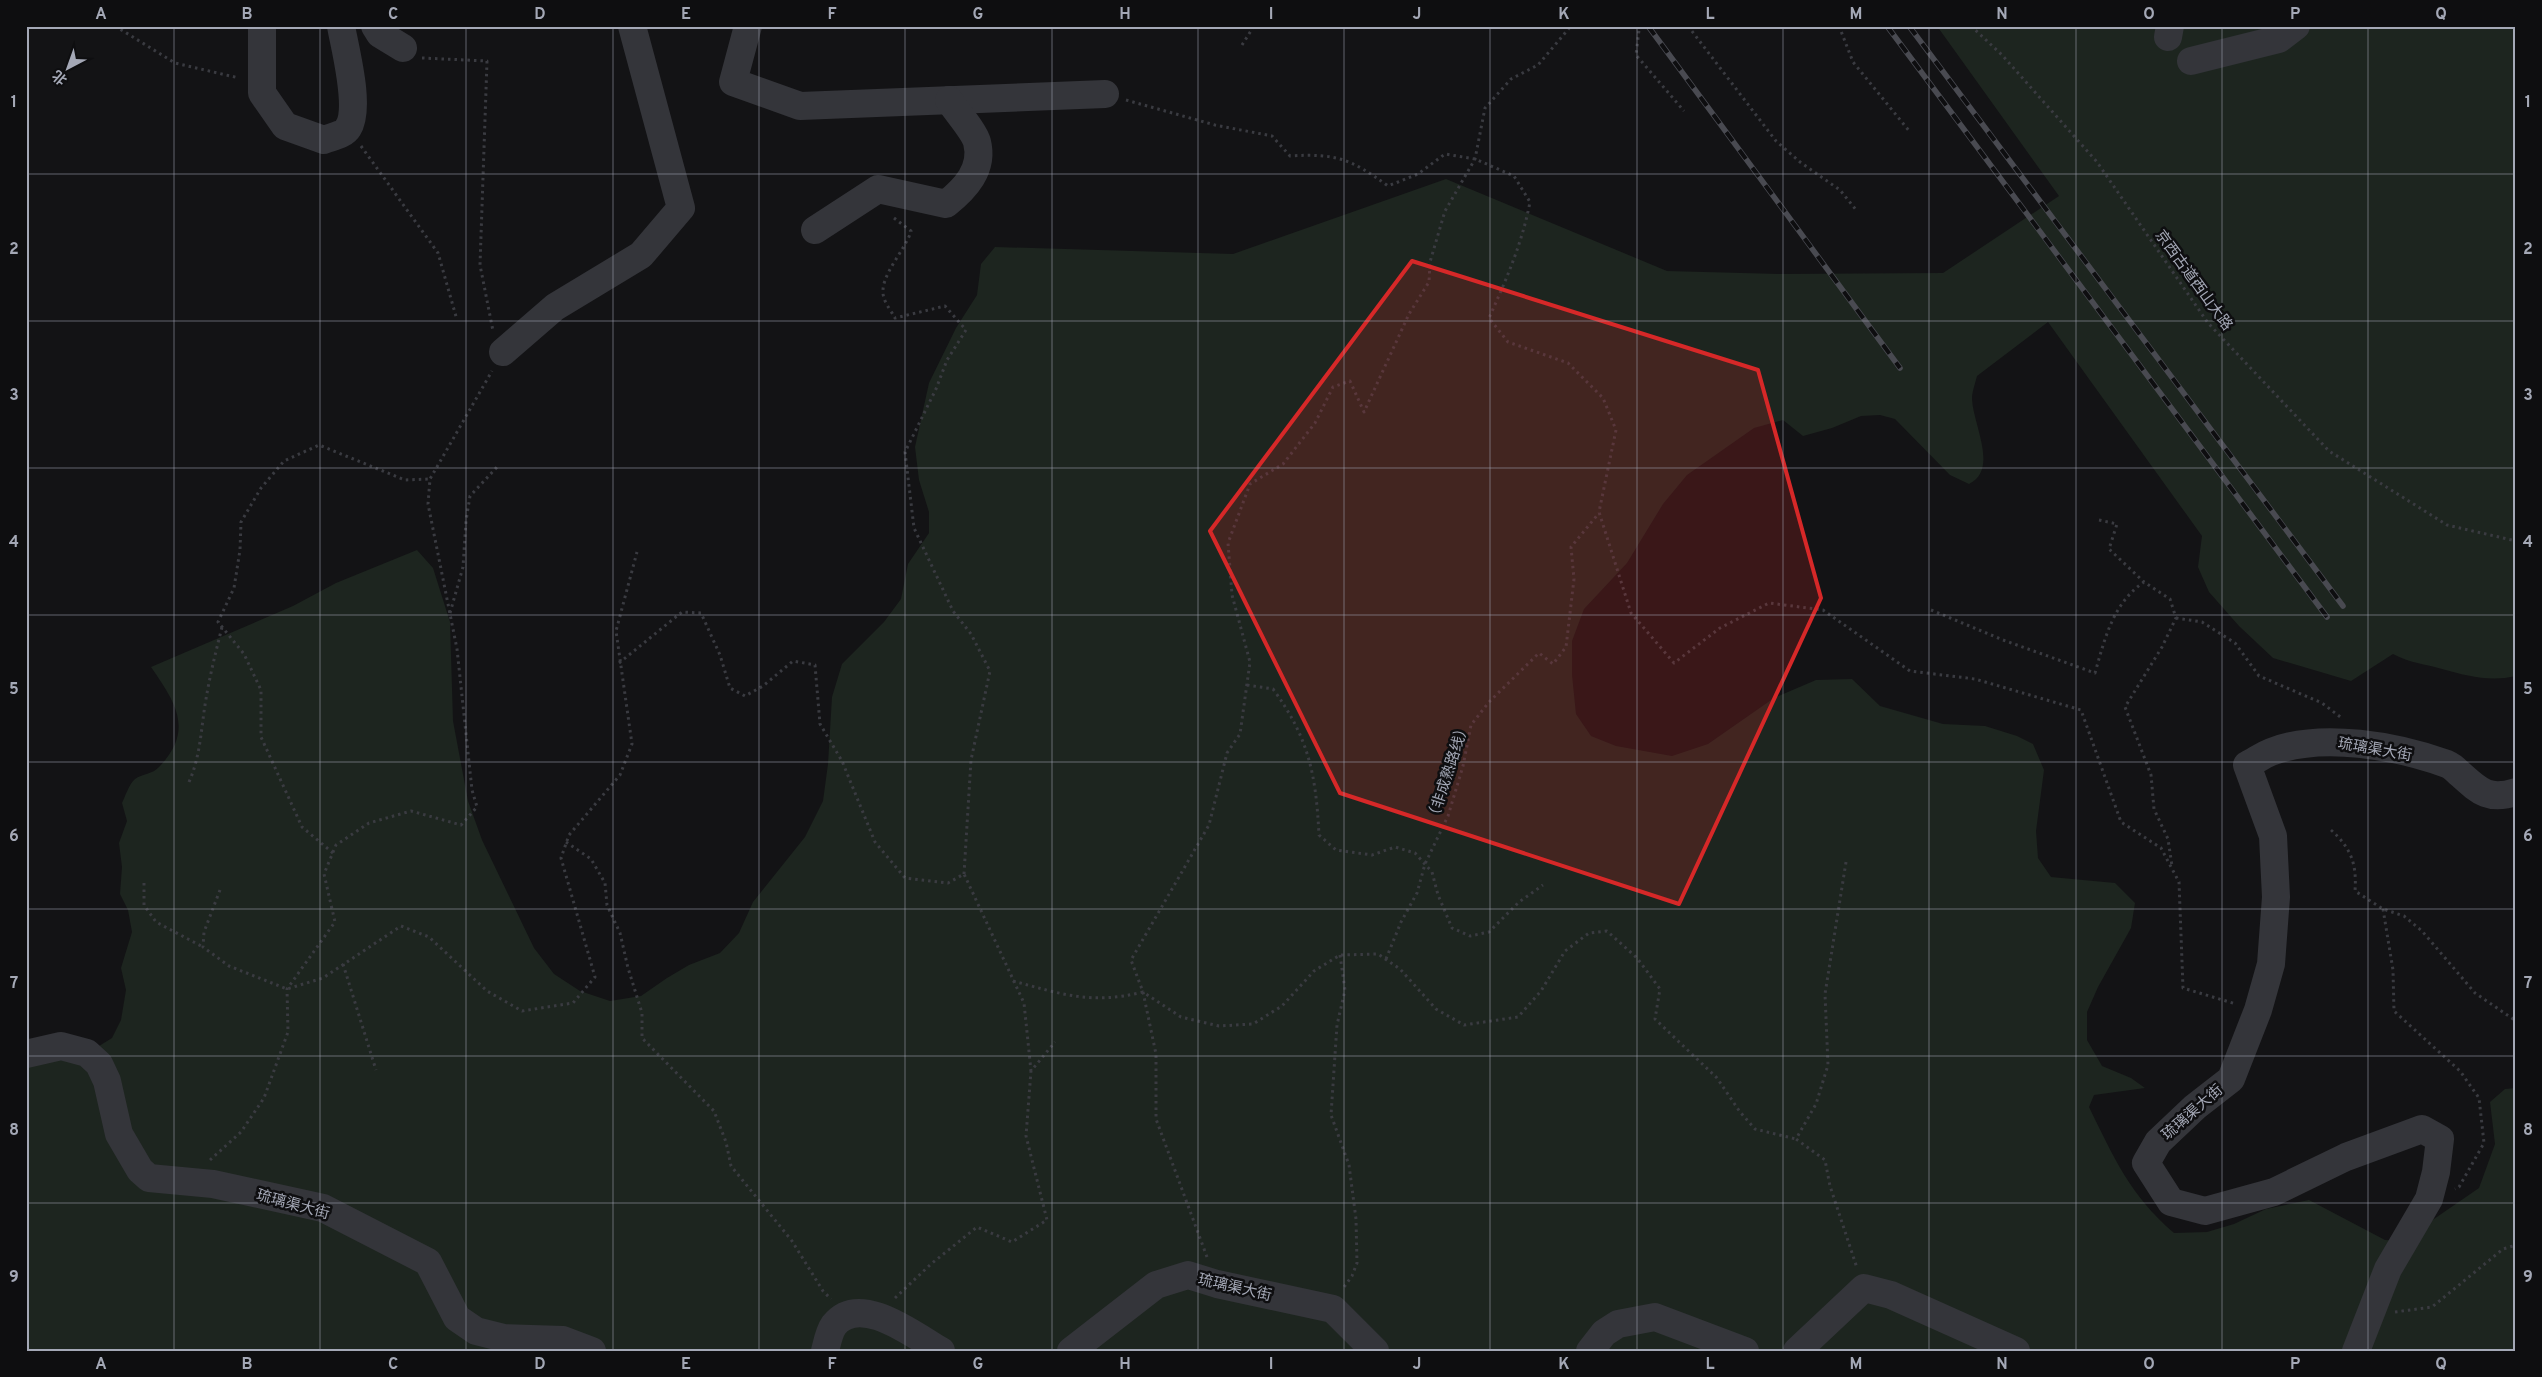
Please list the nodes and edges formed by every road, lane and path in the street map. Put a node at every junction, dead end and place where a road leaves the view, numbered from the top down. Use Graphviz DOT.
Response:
graph roads {
  1 [pos="115,26"];
  2 [pos="262,26"];
  3 [pos="341,26"];
  4 [pos="375,26"];
  5 [pos="632,26"];
  6 [pos="748,26"];
  7 [pos="1254,26"];
  8 [pos="1571,26"];
  9 [pos="1635,26"];
  10 [pos="1688,26"];
  11 [pos="1839,26"];
  12 [pos="1971,26"];
  13 [pos="2296,26"];
  14 [pos="1242,45"];
  15 [pos="403,48"];
  16 [pos="2191,61"];
  17 [pos="262,83"];
  18 [pos="1105,94"];
  19 [pos="948,100"];
  20 [pos="1684,111"];
  21 [pos="349,128"];
  22 [pos="1910,132"];
  23 [pos="1476,158"];
  24 [pos="866,196"];
  25 [pos="1856,211"];
  26 [pos="815,230"];
  27 [pos="457,320"];
  28 [pos="504,352"];
  29 [pos="498,466"];
  30 [pos="430,479"];
  31 [pos="1599,512"];
  32 [pos="2099,520"];
  33 [pos="2516,541"];
  34 [pos="636,552"];
  35 [pos="2144,582"];
  36 [pos="1930,610"];
  37 [pos="450,613"];
  38 [pos="2176,618"];
  39 [pos="222,627"];
  40 [pos="619,663"];
  41 [pos="1247,685"];
  42 [pos="2346,721"];
  43 [pos="189,782"];
  44 [pos="2516,792"];
  45 [pos="2331,830"];
  46 [pos="566,842"];
  47 [pos="333,853"];
  48 [pos="1846,862"];
  49 [pos="1425,864"];
  50 [pos="2172,869"];
  51 [pos="964,874"];
  52 [pos="144,883"];
  53 [pos="1543,885"];
  54 [pos="220,890"];
  55 [pos="2383,909"];
  56 [pos="202,947"];
  57 [pos="1340,955"];
  58 [pos="1386,959"];
  59 [pos="342,964"];
  60 [pos="1013,980"];
  61 [pos="287,989"];
  62 [pos="1143,992"];
  63 [pos="2258,1010"];
  64 [pos="2516,1021"];
  65 [pos="1055,1042"];
  66 [pos="26,1054"];
  67 [pos="376,1070"];
  68 [pos="1031,1071"];
  69 [pos="1796,1139"];
  70 [pos="189,1182"];
  71 [pos="2429,1199"];
  72 [pos="2516,1245"];
  73 [pos="1217,1284"];
  74 [pos="1864,1288"];
  75 [pos="1333,1309"];
  76 [pos="848,1315"];
  77 [pos="876,1315"];
  78 [pos="2370,1316"];
  79 [pos="592,1351"];
  80 [pos="825,1351"];
  81 [pos="941,1351"];
  82 [pos="1071,1351"];
  83 [pos="1376,1351"];
  84 [pos="1590,1351"];
  85 [pos="1745,1351"];
  86 [pos="1797,1351"];
  87 [pos="2016,1351"];
  88 [pos="2356,1351"];
  1 -- 17 [label="path"];
  2 -- 17 [label="street"];
  3 -- 21 [label="street"];
  4 -- 15 [label="street"];
  5 -- 28 [label="street"];
  6 -- 19 [label="street"];
  7 -- 14 [label="path"];
  8 -- 23 [label="path"];
  9 -- 20 [label="path"];
  10 -- 25 [label="path"];
  11 -- 22 [label="path"];
  12 -- 33 [label="path, 京西古道·西山大路"];
  13 -- 16 [label="street"];
  15 -- 28 [label="path"];
  17 -- 21 [label="street"];
  18 -- 19 [label="street"];
  18 -- 23 [label="path"];
  19 -- 24 [label="street"];
  21 -- 27 [label="path"];
  23 -- 31 [label="path"];
  23 -- 41 [label="path"];
  24 -- 26 [label="street"];
  24 -- 51 [label="path"];
  28 -- 30 [label="path"];
  29 -- 37 [label="path"];
  30 -- 37 [label="path"];
  30 -- 39 [label="path"];
  31 -- 49 [label="path, （非成熟路线）"];
  31 -- 50 [label="path"];
  32 -- 35 [label="path"];
  34 -- 40 [label="path"];
  35 -- 36 [label="path"];
  35 -- 38 [label="path"];
  37 -- 47 [label="path"];
  38 -- 42 [label="path"];
  38 -- 50 [label="path"];
  39 -- 43 [label="path"];
  39 -- 47 [label="path"];
  40 -- 46 [label="path"];
  40 -- 51 [label="path"];
  41 -- 49 [label="path"];
  41 -- 62 [label="path"];
  44 -- 63 [label="street, 琉璃渠大街"];
  45 -- 55 [label="path"];
  46 -- 59 [label="path"];
  46 -- 76 [label="path"];
  47 -- 61 [label="path"];
  48 -- 69 [label="path"];
  49 -- 53 [label="path"];
  49 -- 58 [label="path, （非成熟路线）"];
  50 -- 63 [label="path"];
  51 -- 60 [label="path"];
  52 -- 56 [label="path"];
  54 -- 56 [label="path"];
  55 -- 64 [label="path"];
  55 -- 71 [label="path"];
  56 -- 61 [label="path"];
  57 -- 58 [label="path"];
  57 -- 62 [label="path"];
  57 -- 75 [label="path"];
  58 -- 69 [label="path"];
  59 -- 61 [label="path"];
  59 -- 67 [label="path"];
  60 -- 62 [label="path"];
  60 -- 68 [label="path"];
  61 -- 70 [label="path"];
  62 -- 73 [label="path"];
  63 -- 71 [label="street, 琉璃渠大街"];
  65 -- 68 [label="path"];
  66 -- 70 [label="street, 琉璃渠大街"];
  68 -- 77 [label="path"];
  69 -- 74 [label="path"];
  70 -- 79 [label="street, 琉璃渠大街"];
  71 -- 78 [label="street, 琉璃渠大街"];
  72 -- 78 [label="path"];
  73 -- 75 [label="street, 琉璃渠大街"];
  73 -- 82 [label="street, 琉璃渠大街"];
  74 -- 86 [label="street"];
  74 -- 87 [label="street"];
  75 -- 83 [label="street"];
  76 -- 77 [label="street"];
  76 -- 80 [label="street"];
  77 -- 81 [label="street"];
  78 -- 88 [label="street, 琉璃渠大街"];
  84 -- 85 [label="street"];
}
